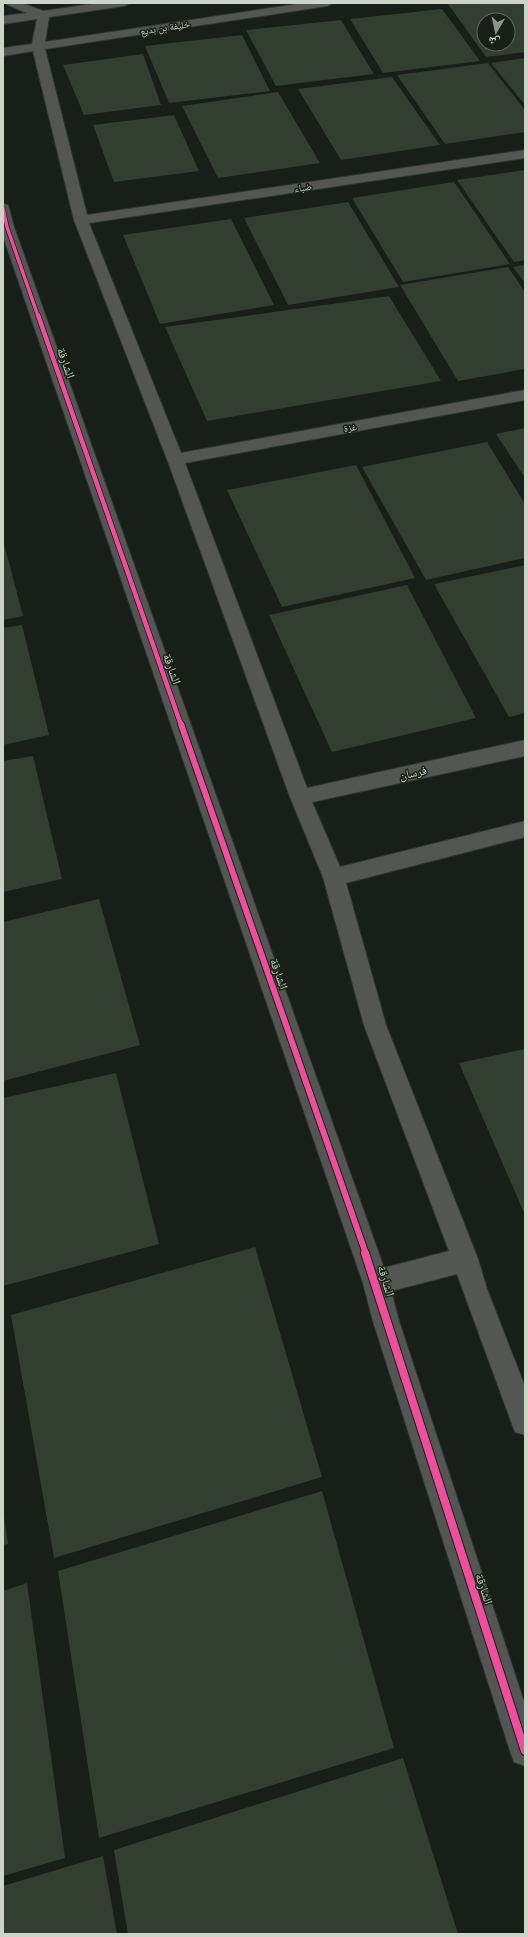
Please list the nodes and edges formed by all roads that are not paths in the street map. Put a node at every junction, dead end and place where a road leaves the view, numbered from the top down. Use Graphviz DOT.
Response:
graph roads {
  1 [pos="12,3"];
  2 [pos="124,3"];
  3 [pos="327,3"];
  4 [pos="43,15"];
  5 [pos="3,20"];
  6 [pos="38,47"];
  7 [pos="3,52"];
  8 [pos="525,154"];
  9 [pos="81,220"];
  10 [pos="4,221"];
  11 [pos="525,395"];
  12 [pos="175,459"];
  13 [pos="525,748"];
  14 [pos="300,797"];
  15 [pos="525,829"];
  16 [pos="334,877"];
  17 [pos="465,1259"];
  18 [pos="376,1283"];
  19 [pos="525,1422"];
  20 [pos="525,1751"];
  1 -- 4 [label="street"];
  2 -- 4 [label="street"];
  3 -- 6 [label="street, خليفة بن بديع"];
  4 -- 5 [label="street"];
  4 -- 6 [label="street"];
  6 -- 7 [label="street, خليفة بن بديع"];
  6 -- 9 [label="street"];
  8 -- 9 [label="street, ضباء"];
  9 -- 12 [label="street"];
  10 -- 18 [label="street, الشارقة"];
  11 -- 12 [label="street, غزة"];
  12 -- 14 [label="street"];
  13 -- 14 [label="street, فرسان"];
  14 -- 16 [label="street"];
  15 -- 16 [label="street"];
  16 -- 17 [label="street"];
  17 -- 18 [label="street"];
  17 -- 19 [label="street"];
  18 -- 20 [label="street, الشارقة"];
}
